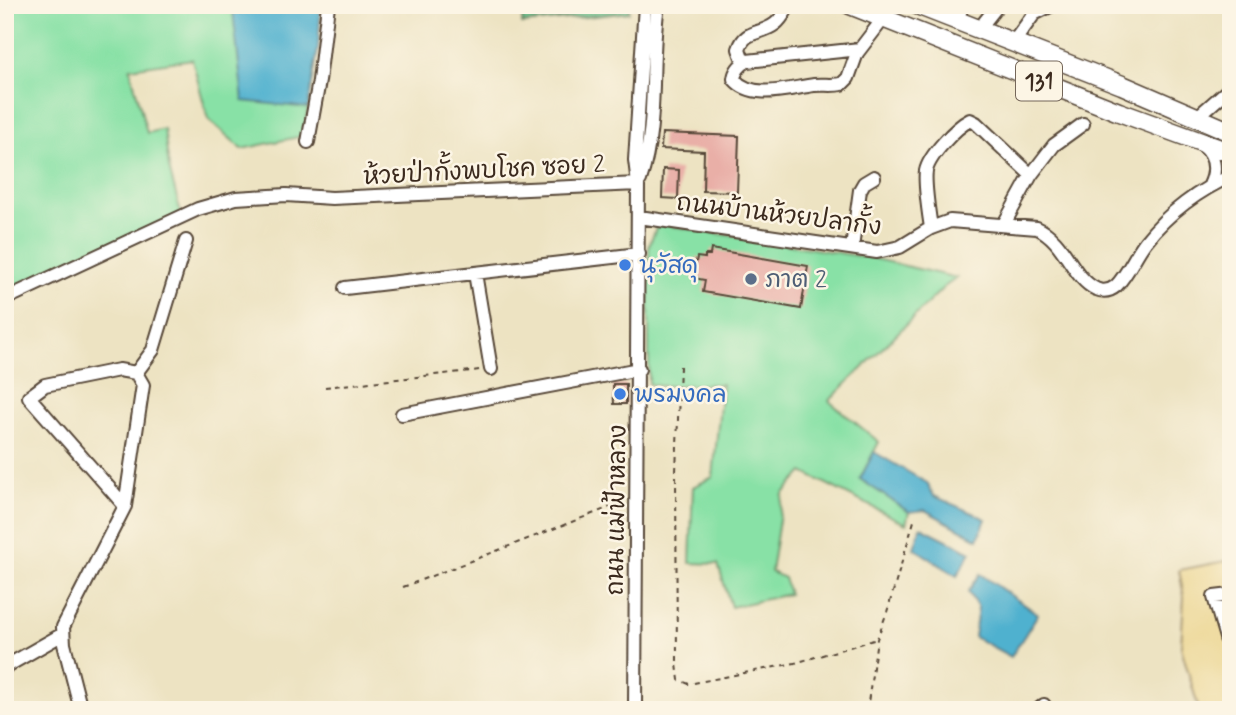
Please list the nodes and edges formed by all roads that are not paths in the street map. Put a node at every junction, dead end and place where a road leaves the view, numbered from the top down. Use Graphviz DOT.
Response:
graph roads {
  1 [pos="328,5"];
  2 [pos="645,5"];
  3 [pos="657,5"];
  4 [pos="789,5"];
  5 [pos="849,5"];
  6 [pos="917,5"];
  7 [pos="998,5"];
  8 [pos="1052,5"];
  9 [pos="960,13"];
  10 [pos="883,19"];
  11 [pos="979,29"];
  12 [pos="1013,43"];
  13 [pos="860,49"];
  14 [pos="744,63"];
  15 [pos="1231,91"];
  16 [pos="1196,118"];
  17 [pos="1083,124"];
  18 [pos="1231,132"];
  19 [pos="1192,138"];
  20 [pos="308,142"];
  21 [pos="1231,153"];
  22 [pos="1031,175"];
  23 [pos="1231,176"];
  24 [pos="874,177"];
  25 [pos="638,184"];
  26 [pos="1210,185"];
  27 [pos="639,217"];
  28 [pos="1004,224"];
  29 [pos="930,228"];
  30 [pos="186,241"];
  31 [pos="852,248"];
  32 [pos="639,254"];
  33 [pos="475,273"];
  34 [pos="345,288"];
  35 [pos="5,299"];
  36 [pos="491,369"];
  37 [pos="639,369"];
  38 [pos="136,373"];
  39 [pos="402,414"];
  40 [pos="125,506"];
  41 [pos="1231,594"];
  42 [pos="63,634"];
  43 [pos="1231,654"];
  44 [pos="5,667"];
  45 [pos="80,710"];
  46 [pos="635,710"];
  1 -- 20 [label="street"];
  2 -- 25 [label="street, ถนน แม่ฟ้าหลวง"];
  3 -- 25 [label="street"];
  4 -- 14 [label="street"];
  5 -- 10 [label="highway, 131"];
  6 -- 9 [label="highway, 131"];
  7 -- 11 [label="street"];
  8 -- 12 [label="street"];
  9 -- 11 [label="highway, 131"];
  10 -- 13 [label="street"];
  10 -- 19 [label="highway, 131"];
  11 -- 12 [label="highway, 131"];
  12 -- 16 [label="highway, 131"];
  13 -- 14 [label="street"];
  13 -- 14 [label="street"];
  15 -- 16 [label="street"];
  16 -- 18 [label="highway, 131"];
  17 -- 22 [label="street"];
  19 -- 21 [label="highway, 131"];
  19 -- 26 [label="street"];
  22 -- 28 [label="street"];
  22 -- 29 [label="street"];
  23 -- 26 [label="street, ถนนบ้านห้วยปลากั้ง"];
  24 -- 31 [label="street"];
  25 -- 27 [label="street, ถนน แม่ฟ้าหลวง"];
  25 -- 35 [label="street, ห้วยป่ากั้งพบโชค ซอย 2"];
  26 -- 28 [label="street, ถนนบ้านห้วยปลากั้ง"];
  27 -- 31 [label="street, ถนนบ้านห้วยปลากั้ง"];
  27 -- 32 [label="street, ถนน แม่ฟ้าหลวง"];
  28 -- 29 [label="street, ถนนบ้านห้วยปลากั้ง"];
  29 -- 31 [label="street, ถนนบ้านห้วยปลากั้ง"];
  30 -- 38 [label="street"];
  32 -- 33 [label="street"];
  32 -- 37 [label="street, ถนน แม่ฟ้าหลวง"];
  33 -- 34 [label="street"];
  33 -- 36 [label="street"];
  37 -- 39 [label="street"];
  37 -- 46 [label="street, ถนน แม่ฟ้าหลวง"];
  38 -- 40 [label="street"];
  38 -- 40 [label="street"];
  40 -- 42 [label="street"];
  41 -- 43 [label="street"];
  42 -- 44 [label="street"];
  42 -- 45 [label="street"];
}
